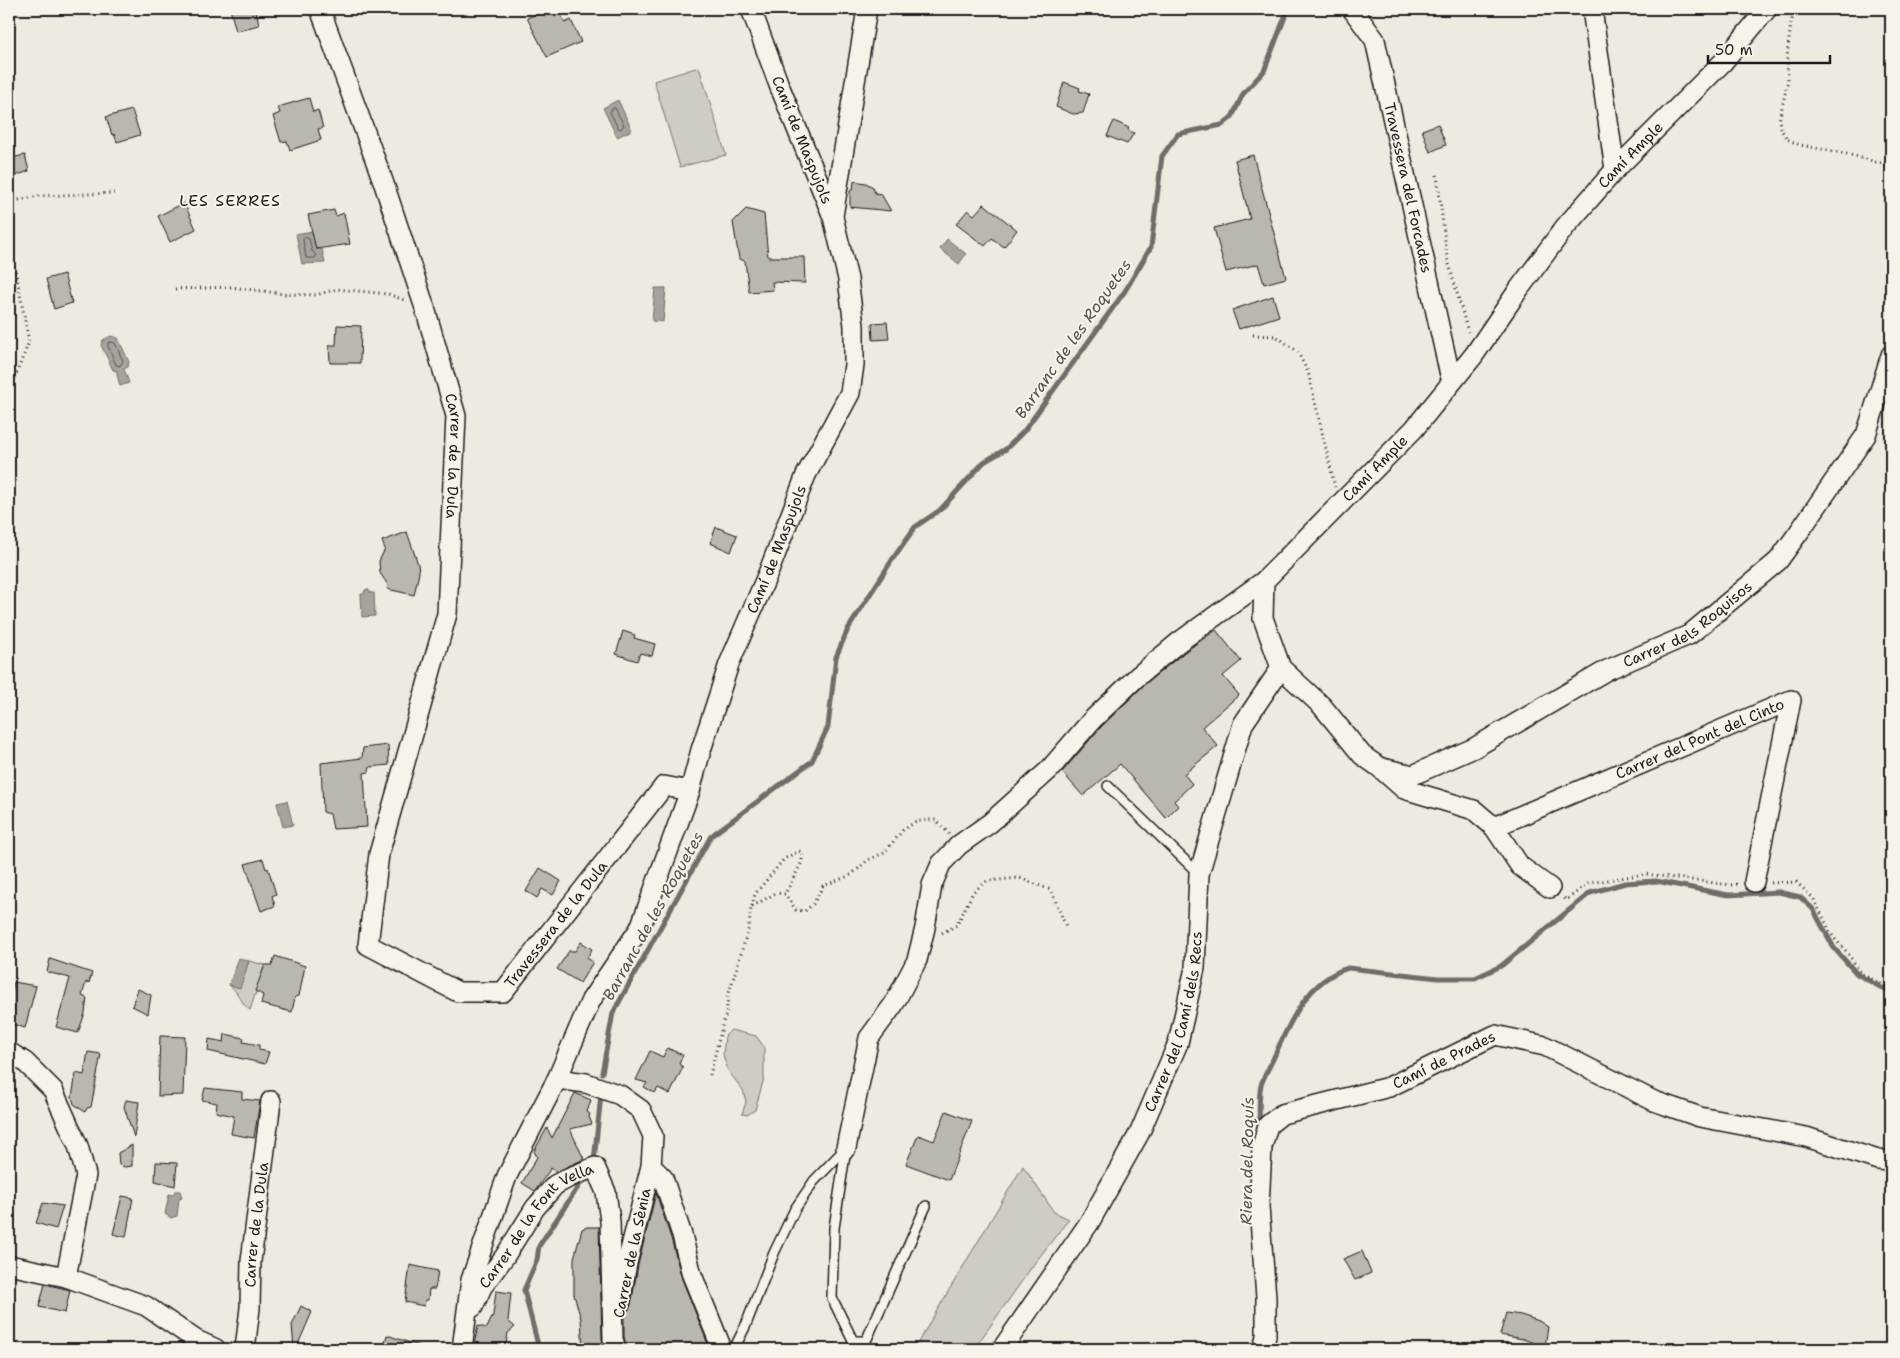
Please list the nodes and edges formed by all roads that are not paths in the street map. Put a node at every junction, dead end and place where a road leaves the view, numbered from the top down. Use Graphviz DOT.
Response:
graph roads {
  1 [pos="320,9"];
  2 [pos="751,9"];
  3 [pos="867,9"];
  4 [pos="1352,9"];
  5 [pos="1592,9"];
  6 [pos="1767,9"];
  7 [pos="1615,170"];
  8 [pos="833,217"];
  9 [pos="1891,355"];
  10 [pos="1450,375"];
  11 [pos="1264,582"];
  12 [pos="1280,668"];
  13 [pos="1379,767"];
  14 [pos="1108,786"];
  15 [pos="690,791"];
  16 [pos="1494,827"];
  17 [pos="1199,874"];
  18 [pos="1754,882"];
  19 [pos="1550,888"];
  20 [pos="368,945"];
  21 [pos="9,1052"];
  22 [pos="557,1078"];
  23 [pos="270,1101"];
  24 [pos="846,1148"];
  25 [pos="1891,1161"];
  26 [pos="651,1166"];
  27 [pos="926,1206"];
  28 [pos="9,1265"];
  29 [pos="66,1276"];
  30 [pos="466,1320"];
  31 [pos="615,1344"];
  32 [pos="216,1349"];
  33 [pos="245,1349"];
  34 [pos="462,1349"];
  35 [pos="722,1349"];
  36 [pos="734,1349"];
  37 [pos="1002,1349"];
  38 [pos="1263,1349"];
  1 -- 20 [label="street, Carrer de la Dula"];
  2 -- 8 [label="street, Camí de Maspujols"];
  3 -- 8 [label="street"];
  4 -- 10 [label="street, Travessera del Forcades"];
  5 -- 7 [label="street"];
  6 -- 7 [label="street, Camí Ample"];
  7 -- 11 [label="street, Camí Ample"];
  8 -- 15 [label="street, Camí de Maspujols"];
  9 -- 13 [label="street, Carrer dels Roquisos"];
  11 -- 12 [label="street"];
  11 -- 24 [label="street, Camí Ample"];
  12 -- 13 [label="street"];
  12 -- 17 [label="street, Carrer del Camí dels Recs"];
  13 -- 16 [label="street"];
  14 -- 17 [label="lane"];
  15 -- 20 [label="street, Travessera de la Dula"];
  15 -- 22 [label="street, Camí de Maspujols"];
  16 -- 18 [label="street, Carrer del Pont del Cinto"];
  16 -- 19 [label="street"];
  17 -- 37 [label="street, Carrer del Camí dels Recs"];
  21 -- 29 [label="street"];
  22 -- 26 [label="street, Carrer de la Sènia"];
  22 -- 30 [label="street, Camí de Maspujols"];
  23 -- 33 [label="street, Carrer de la Dula"];
  24 -- 27 [label="lane"];
  24 -- 36 [label="lane"];
  25 -- 38 [label="street, Camí de Prades"];
  26 -- 31 [label="street, Carrer de la Sènia"];
  26 -- 35 [label="street"];
  28 -- 29 [label="street"];
  29 -- 32 [label="street"];
  30 -- 31 [label="street, Carrer de la Font Vella"];
  30 -- 34 [label="street, Camí de Maspujols"];
}
